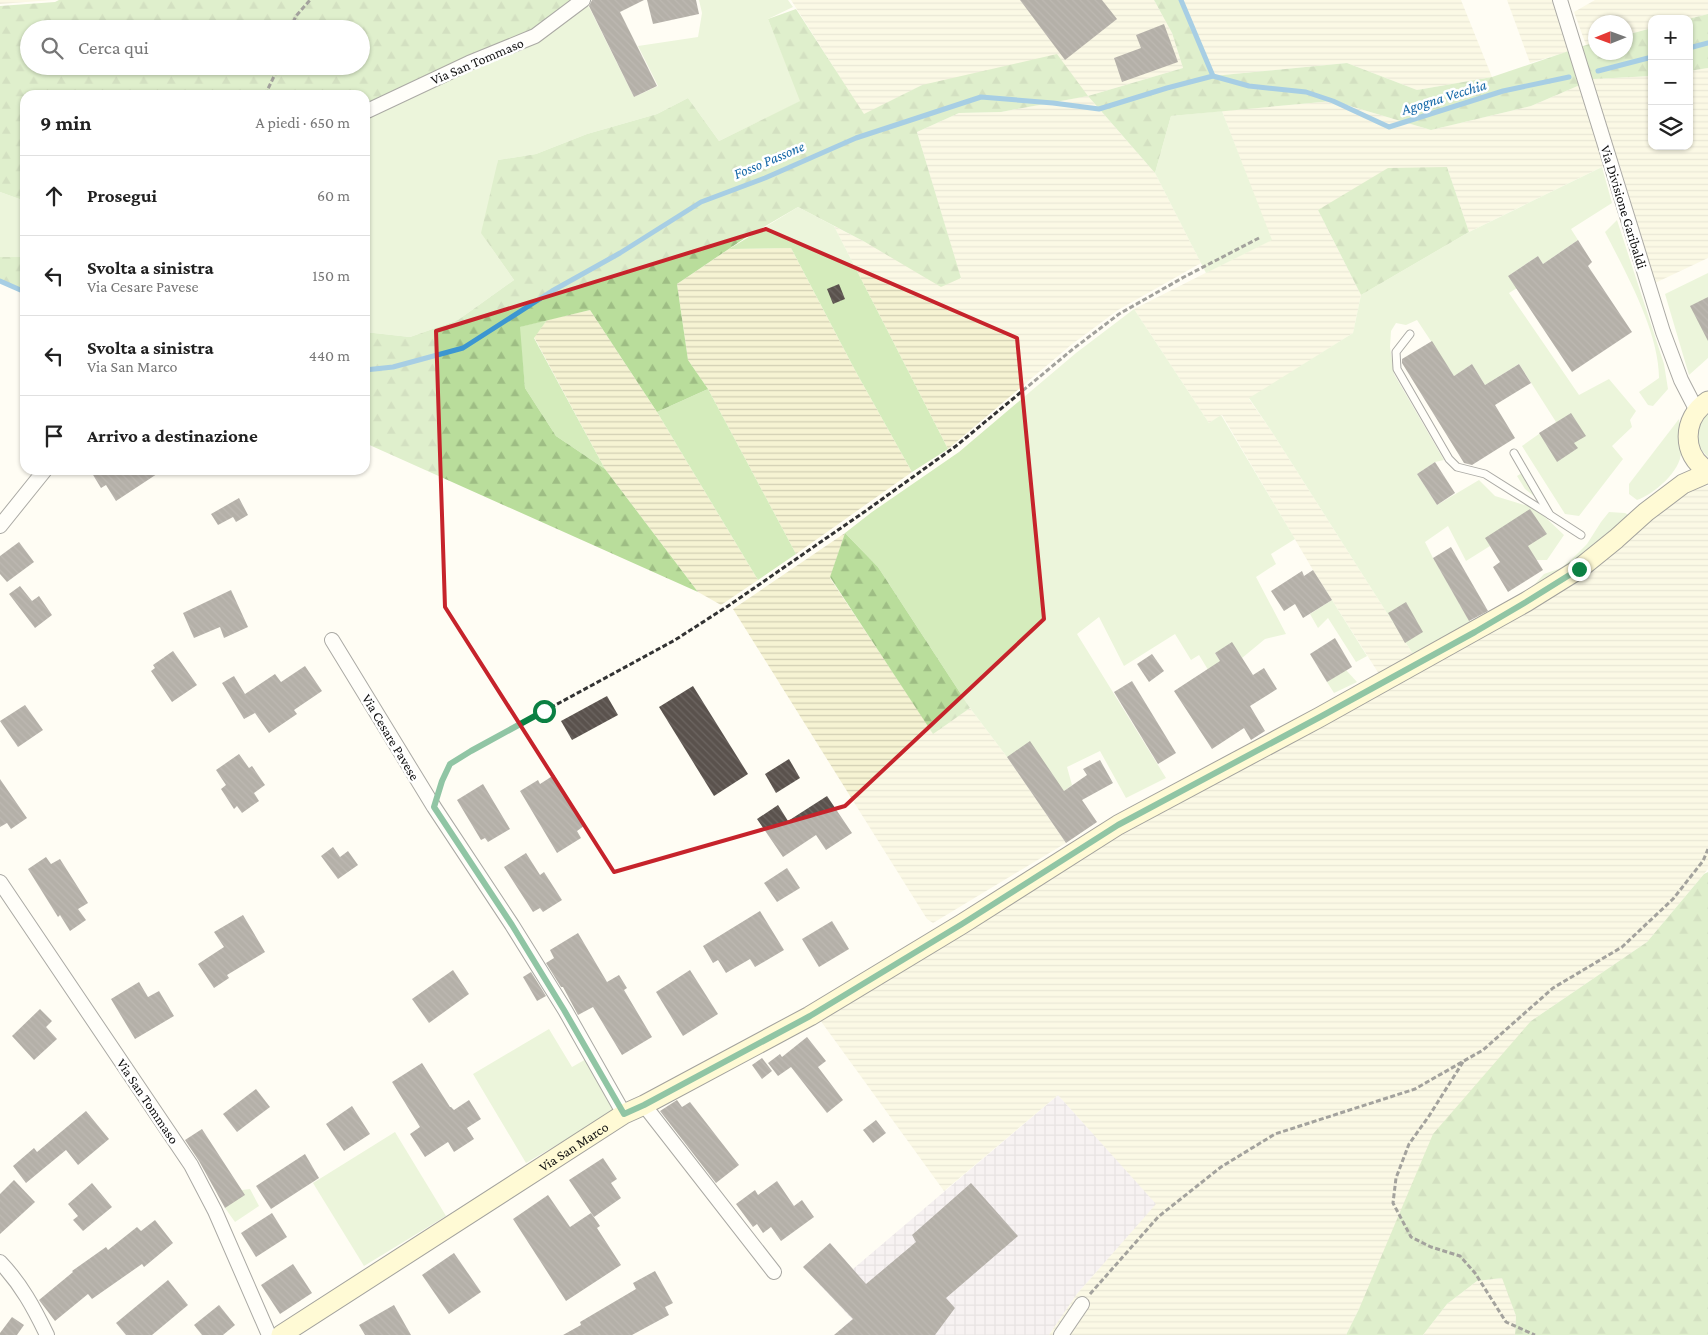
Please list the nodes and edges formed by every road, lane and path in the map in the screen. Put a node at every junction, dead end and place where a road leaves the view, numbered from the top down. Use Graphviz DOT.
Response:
graph roads {
  1 [pos="310,0"];
  2 [pos="583,0"];
  3 [pos="1560,0"];
  4 [pos="294,20"];
  5 [pos="275,75"];
  6 [pos="267,90"];
  7 [pos="370,110"];
  8 [pos="1258,238"];
  9 [pos="1410,334"];
  10 [pos="1703,406"];
  11 [pos="1689,446"];
  12 [pos="1514,453"];
  13 [pos="1708,472"];
  14 [pos="41,475"];
  15 [pos="1646,512"];
  16 [pos="1550,516"];
  17 [pos="0,526"];
  18 [pos="1582,535"];
  19 [pos="332,640"];
  20 [pos="434,807"];
  21 [pos="1708,849"];
  22 [pos="0,882"];
  23 [pos="1464,1061"];
  24 [pos="644,1105"];
  25 [pos="624,1114"];
  26 [pos="0,1262"];
  27 [pos="774,1272"];
  28 [pos="1082,1304"];
  29 [pos="47,1335"];
  30 [pos="269,1335"];
  31 [pos="281,1335"];
  32 [pos="1061,1335"];
  33 [pos="1535,1335"];
  1 -- 4 [label="path"];
  2 -- 7 [label="street, Via San Tommaso"];
  3 -- 10 [label="street, Via Divisione Garibaldi"];
  5 -- 6 [label="path"];
  8 -- 20 [label="path"];
  9 -- 16 [label="lane"];
  10 -- 11 [label="street, Via San Marco"];
  11 -- 13 [label="street"];
  11 -- 15 [label="street, Via San Marco"];
  12 -- 16 [label="lane"];
  13 -- 15 [label="street, Via San Marco"];
  14 -- 17 [label="street"];
  15 -- 24 [label="street, Via San Marco"];
  16 -- 18 [label="lane"];
  19 -- 20 [label="street, Via Cesare Pavese"];
  20 -- 25 [label="street, Via Cesare Pavese"];
  21 -- 23 [label="path"];
  22 -- 30 [label="street, Via San Tommaso"];
  23 -- 28 [label="path"];
  23 -- 33 [label="path"];
  24 -- 25 [label="street, Via San Marco"];
  24 -- 27 [label="street"];
  25 -- 31 [label="street, Via San Marco"];
  26 -- 29 [label="street"];
  28 -- 32 [label="street"];
}
